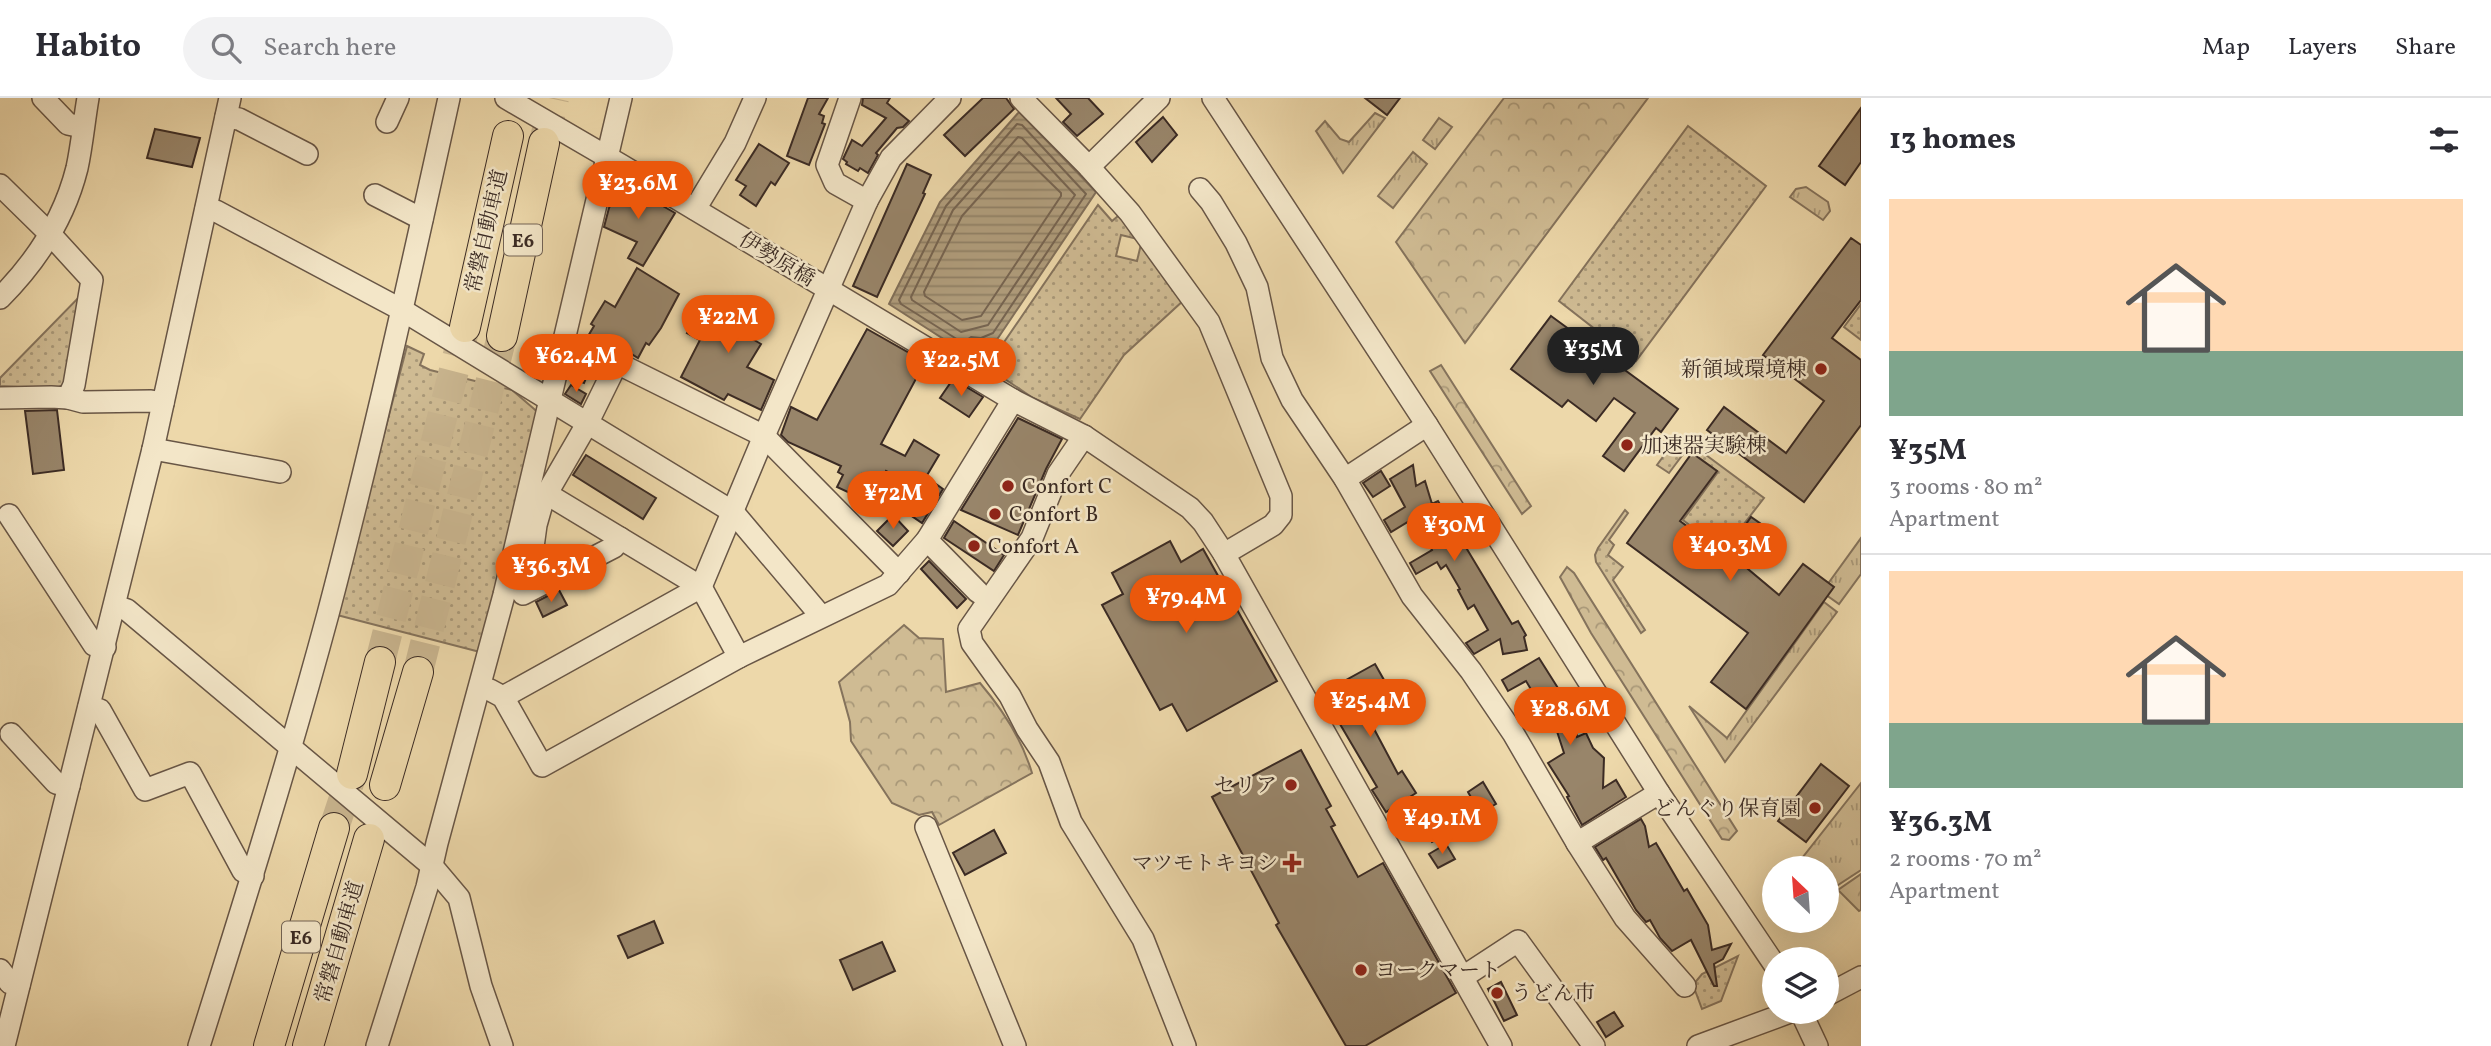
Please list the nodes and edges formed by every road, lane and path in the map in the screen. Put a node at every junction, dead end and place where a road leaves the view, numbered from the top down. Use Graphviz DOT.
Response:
graph roads {
  1 [pos="43,98"];
  2 [pos="88,98"];
  3 [pos="398,98"];
  4 [pos="449,98"];
  5 [pos="506,98"];
  6 [pos="621,98"];
  7 [pos="755,98"];
  8 [pos="850,98"];
  9 [pos="950,98"];
  10 [pos="1021,98"];
  11 [pos="1159,98"];
  12 [pos="1213,98"];
  13 [pos="228,107"];
  14 [pos="387,122"];
  15 [pos="82,127"];
  16 [pos="508,136"];
  17 [pos="544,144"];
  18 [pos="307,154"];
  19 [pos="607,156"];
  20 [pos="1089,167"];
  21 [pos="1,187"];
  22 [pos="1200,189"];
  23 [pos="375,195"];
  24 [pos="867,201"];
  25 [pos="206,209"];
  26 [pos="695,209"];
  27 [pos="422,219"];
  28 [pos="51,235"];
  29 [pos="828,290"];
  30 [pos="0,298"];
  31 [pos="402,310"];
  32 [pos="465,327"];
  33 [pos="502,336"];
  34 [pos="0,398"];
  35 [pos="68,398"];
  36 [pos="1013,400"];
  37 [pos="551,402"];
  38 [pos="163,403"];
  39 [pos="587,424"];
  40 [pos="1426,425"];
  41 [pos="764,436"];
  42 [pos="1084,436"];
  43 [pos="153,449"];
  44 [pos="280,472"];
  45 [pos="1345,480"];
  46 [pos="538,494"];
  47 [pos="733,512"];
  48 [pos="9,515"];
  49 [pos="620,538"];
  50 [pos="927,540"];
  51 [pos="1224,554"];
  52 [pos="899,573"];
  53 [pos="701,587"];
  54 [pos="532,589"];
  55 [pos="978,592"];
  56 [pos="504,595"];
  57 [pos="115,606"];
  58 [pos="821,616"];
  59 [pos="105,647"];
  60 [pos="739,657"];
  61 [pos="380,662"];
  62 [pos="418,672"];
  63 [pos="480,684"];
  64 [pos="503,697"];
  65 [pos="89,707"];
  66 [pos="11,734"];
  67 [pos="290,745"];
  68 [pos="352,774"];
  69 [pos="385,785"];
  70 [pos="69,786"];
  71 [pos="1659,793"];
  72 [pos="926,827"];
  73 [pos="334,828"];
  74 [pos="369,839"];
  75 [pos="1577,843"];
  76 [pos="432,866"];
  77 [pos="253,876"];
  78 [pos="1763,947"];
  79 [pos="0,970"];
  80 [pos="1463,977"];
  81 [pos="1861,977"];
  82 [pos="19,985"];
  83 [pos="1685,986"];
  84 [pos="1839,989"];
  85 [pos="1762,1022"];
  86 [pos="1807,1024"];
  87 [pos="5,1046"];
  88 [pos="199,1046"];
  89 [pos="268,1046"];
  90 [pos="308,1046"];
  91 [pos="377,1046"];
  92 [pos="502,1046"];
  93 [pos="1015,1046"];
  94 [pos="1185,1046"];
  95 [pos="1501,1046"];
  96 [pos="1594,1046"];
  97 [pos="1698,1046"];
  98 [pos="1817,1046"];
  1 -- 15 [label="street"];
  2 -- 15 [label="street"];
  3 -- 14 [label="street"];
  4 -- 27 [label="street"];
  5 -- 19 [label="street, 伊勢原橋"];
  6 -- 19 [label="street"];
  7 -- 26 [label="street"];
  8 -- 24 [label="street"];
  9 -- 24 [label="street"];
  10 -- 20 [label="street"];
  11 -- 20 [label="street"];
  12 -- 40 [label="street"];
  13 -- 18 [label="street"];
  13 -- 25 [label="street"];
  15 -- 28 [label="street"];
  16 -- 32 [label="highway, 常磐自動車道 / E6"];
  17 -- 33 [label="highway, 常磐自動車道 / E6"];
  19 -- 26 [label="street, 伊勢原橋"];
  19 -- 37 [label="street"];
  20 -- 51 [label="street"];
  21 -- 28 [label="street"];
  22 -- 45 [label="street"];
  23 -- 27 [label="street"];
  24 -- 29 [label="street"];
  25 -- 31 [label="street"];
  25 -- 38 [label="street"];
  26 -- 29 [label="street, 伊勢原橋"];
  27 -- 31 [label="street"];
  28 -- 30 [label="street"];
  28 -- 35 [label="street"];
  29 -- 36 [label="street, 伊勢原橋"];
  29 -- 41 [label="street"];
  31 -- 37 [label="street"];
  31 -- 67 [label="street"];
  34 -- 35 [label="street"];
  35 -- 38 [label="street"];
  36 -- 42 [label="street, 伊勢原橋"];
  36 -- 50 [label="street"];
  37 -- 39 [label="street"];
  37 -- 46 [label="street"];
  38 -- 43 [label="street"];
  39 -- 41 [label="street"];
  39 -- 46 [label="street"];
  39 -- 47 [label="street"];
  40 -- 45 [label="street"];
  40 -- 71 [label="street"];
  41 -- 47 [label="street"];
  41 -- 52 [label="street"];
  42 -- 51 [label="street, 伊勢原橋"];
  42 -- 94 [label="street"];
  43 -- 44 [label="street"];
  43 -- 57 [label="street"];
  45 -- 75 [label="street"];
  46 -- 49 [label="street"];
  46 -- 54 [label="street"];
  46 -- 56 [label="street"];
  47 -- 53 [label="street"];
  47 -- 58 [label="street"];
  48 -- 59 [label="street"];
  49 -- 53 [label="street"];
  49 -- 54 [label="street"];
  50 -- 52 [label="street"];
  50 -- 55 [label="street"];
  51 -- 80 [label="street, 伊勢原橋"];
  52 -- 58 [label="street"];
  53 -- 60 [label="street"];
  53 -- 64 [label="street"];
  54 -- 56 [label="street"];
  56 -- 63 [label="street"];
  57 -- 59 [label="street"];
  57 -- 67 [label="street"];
  58 -- 60 [label="street"];
  59 -- 65 [label="street"];
  60 -- 64 [label="street"];
  61 -- 68 [label="highway"];
  62 -- 69 [label="highway"];
  63 -- 64 [label="street"];
  63 -- 76 [label="street"];
  65 -- 70 [label="street"];
  65 -- 77 [label="street"];
  66 -- 70 [label="street"];
  67 -- 76 [label="street"];
  67 -- 77 [label="street"];
  70 -- 82 [label="street"];
  71 -- 75 [label="street"];
  71 -- 78 [label="street"];
  72 -- 93 [label="street"];
  73 -- 89 [label="highway, 常磐自動車道 / E6"];
  74 -- 90 [label="highway, 常磐自動車道 / E6"];
  75 -- 83 [label="street"];
  76 -- 91 [label="street"];
  76 -- 92 [label="street"];
  77 -- 88 [label="street"];
  79 -- 82 [label="street"];
  80 -- 95 [label="street, 伊勢原橋"];
  80 -- 96 [label="street"];
  81 -- 84 [label="street"];
  82 -- 87 [label="street"];
  85 -- 97 [label="street"];
  86 -- 98 [label="street"];
}
